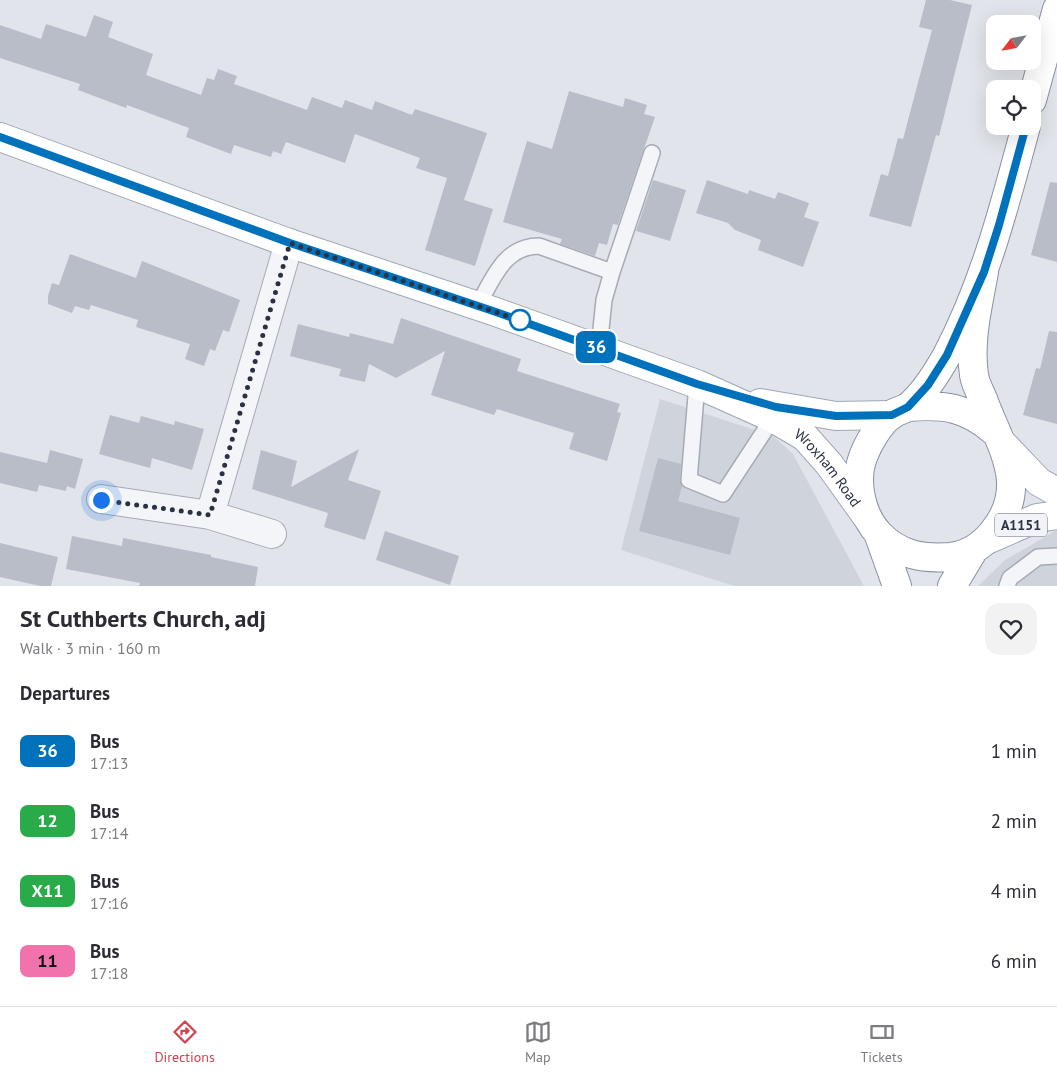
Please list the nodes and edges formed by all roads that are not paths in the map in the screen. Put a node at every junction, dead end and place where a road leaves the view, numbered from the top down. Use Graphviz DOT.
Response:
graph roads {
  1 [pos="1057,9"];
  2 [pos="1037,80"];
  3 [pos="1024,135"];
  4 [pos="0,137"];
  5 [pos="652,154"];
  6 [pos="290,243"];
  7 [pos="612,272"];
  8 [pos="984,272"];
  9 [pos="478,306"];
  10 [pos="599,348"];
  11 [pos="697,384"];
  12 [pos="900,411"];
  13 [pos="773,418"];
  14 [pos="998,437"];
  15 [pos="1057,492"];
  16 [pos="101,500"];
  17 [pos="210,515"];
  18 [pos="1057,515"];
  19 [pos="874,527"];
  20 [pos="272,534"];
  21 [pos="980,545"];
  22 [pos="1057,556"];
  23 [pos="897,586"];
  24 [pos="952,586"];
  25 [pos="1008,586"];
  1 -- 2 [label="main road"];
  3 -- 8 [label="main road"];
  4 -- 6 [label="main road, Wroxham Road"];
  5 -- 7 [label="lane"];
  6 -- 9 [label="main road, Wroxham Road"];
  6 -- 17 [label="street"];
  7 -- 9 [label="lane"];
  7 -- 10 [label="lane"];
  8 -- 12 [label="main road"];
  8 -- 14 [label="main road"];
  9 -- 10 [label="main road, Wroxham Road"];
  10 -- 11 [label="main road, Wroxham Road"];
  11 -- 12 [label="main road, Wroxham Road"];
  11 -- 13 [label="main road, Wroxham Road"];
  11 -- 13 [label="lane"];
  12 -- 14 [label="main road"];
  12 -- 19 [label="main road"];
  13 -- 19 [label="main road, Wroxham Road"];
  14 -- 15 [label="main road"];
  14 -- 21 [label="main road"];
  16 -- 17 [label="street"];
  17 -- 20 [label="street"];
  18 -- 21 [label="main road, A1151"];
  19 -- 21 [label="main road"];
  19 -- 23 [label="main road"];
  21 -- 24 [label="main road"];
  22 -- 25 [label="lane"];
}
